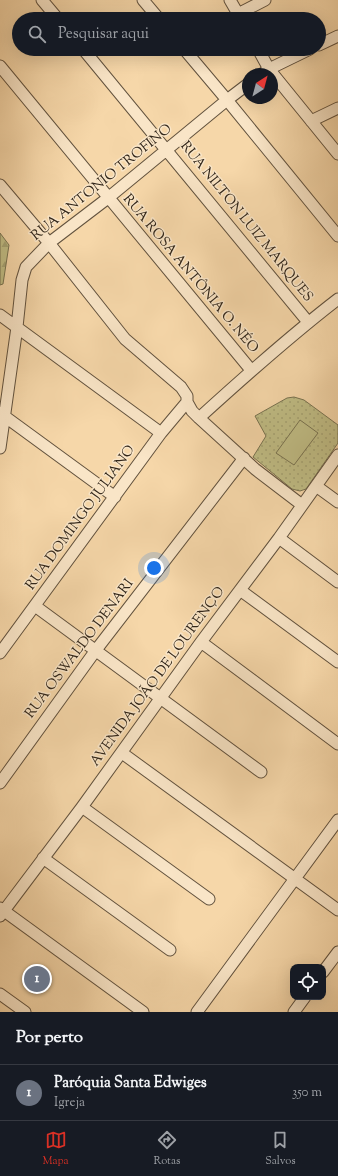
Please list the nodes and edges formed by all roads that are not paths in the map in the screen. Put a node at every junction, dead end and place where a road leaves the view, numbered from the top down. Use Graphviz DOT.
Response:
graph roads {
  1 [pos="42,0"];
  2 [pos="143,0"];
  3 [pos="230,0"];
  4 [pos="265,0"];
  5 [pos="52,12"];
  6 [pos="153,12"];
  7 [pos="237,12"];
  8 [pos="246,12"];
  9 [pos="338,36"];
  10 [pos="326,42"];
  11 [pos="89,56"];
  12 [pos="190,56"];
  13 [pos="260,56"];
  14 [pos="296,56"];
  15 [pos="0,66"];
  16 [pos="264,68"];
  17 [pos="271,68"];
  18 [pos="278,85"];
  19 [pos="242,89"];
  20 [pos="227,100"];
  21 [pos="338,108"];
  22 [pos="311,121"];
  23 [pos="167,150"];
  24 [pos="338,154"];
  25 [pos="0,185"];
  26 [pos="108,198"];
  27 [pos="338,236"];
  28 [pos="49,243"];
  29 [pos="338,299"];
  30 [pos="0,316"];
  31 [pos="308,322"];
  32 [pos="17,328"];
  33 [pos="251,370"];
  34 [pos="186,402"];
  35 [pos="2,414"];
  36 [pos="199,418"];
  37 [pos="161,433"];
  38 [pos="0,448"];
  39 [pos="338,455"];
  40 [pos="244,458"];
  41 [pos="316,486"];
  42 [pos="115,498"];
  43 [pos="338,502"];
  44 [pos="302,505"];
  45 [pos="279,538"];
  46 [pos="338,582"];
  47 [pos="240,590"];
  48 [pos="35,606"];
  49 [pos="200,642"];
  50 [pos="96,650"];
  51 [pos="0,653"];
  52 [pos="338,662"];
  53 [pos="160,698"];
  54 [pos="338,744"];
  55 [pos="122,752"];
  56 [pos="261,772"];
  57 [pos="0,783"];
  58 [pos="82,807"];
  59 [pos="338,820"];
  60 [pos="43,858"];
  61 [pos="295,878"];
  62 [pos="210,899"];
  63 [pos="338,910"];
  64 [pos="1,911"];
  65 [pos="170,950"];
  66 [pos="338,952"];
  67 [pos="326,968"];
  68 [pos="0,994"];
  69 [pos="303,1000"];
  70 [pos="26,1012"];
  71 [pos="143,1012"];
  72 [pos="196,1012"];
  73 [pos="294,1012"];
  1 -- 5 [label="street"];
  2 -- 6 [label="street"];
  3 -- 7 [label="street"];
  4 -- 8 [label="street"];
  9 -- 10 [label="street"];
  11 -- 23 [label="street, RUA NILTON LUIZ MARQUES"];
  12 -- 20 [label="street"];
  13 -- 16 [label="street"];
  14 -- 17 [label="street"];
  15 -- 26 [label="street, RUA ROSA ANTÔNIA O. NÉO"];
  18 -- 22 [label="street"];
  19 -- 20 [label="street, RUA ANTONIO TROFINO"];
  20 -- 23 [label="street, RUA ANTONIO TROFINO"];
  20 -- 27 [label="street"];
  21 -- 22 [label="street"];
  22 -- 24 [label="street"];
  23 -- 26 [label="street, RUA ANTONIO TROFINO"];
  23 -- 31 [label="street, RUA NILTON LUIZ MARQUES"];
  25 -- 28 [label="street"];
  26 -- 28 [label="street, RUA ANTONIO TROFINO"];
  26 -- 33 [label="street, RUA ROSA ANTÔNIA O. NÉO"];
  28 -- 32 [label="street, RUA ANTONIO TROFINO"];
  28 -- 34 [label="street"];
  29 -- 31 [label="street"];
  30 -- 32 [label="street"];
  31 -- 33 [label="street"];
  32 -- 35 [label="street, RUA ANTONIO TROFINO"];
  32 -- 37 [label="street"];
  33 -- 36 [label="street"];
  34 -- 36 [label="street"];
  34 -- 37 [label="street, RUA DOMINGO JULIANO"];
  35 -- 38 [label="street, RUA ANTONIO TROFINO"];
  35 -- 42 [label="street"];
  36 -- 40 [label="street"];
  37 -- 42 [label="street, RUA DOMINGO JULIANO"];
  39 -- 41 [label="street, AVENIDA JOÃO DE LOURENÇO"];
  40 -- 44 [label="street"];
  40 -- 50 [label="street, RUA OSWALDO DENARI"];
  41 -- 43 [label="street"];
  41 -- 44 [label="street, AVENIDA JOÃO DE LOURENÇO"];
  42 -- 48 [label="street, RUA DOMINGO JULIANO"];
  44 -- 45 [label="street, AVENIDA JOÃO DE LOURENÇO"];
  45 -- 46 [label="street"];
  45 -- 47 [label="street, AVENIDA JOÃO DE LOURENÇO"];
  47 -- 49 [label="street, AVENIDA JOÃO DE LOURENÇO"];
  47 -- 52 [label="street"];
  48 -- 50 [label="street"];
  48 -- 51 [label="street, RUA DOMINGO JULIANO"];
  49 -- 53 [label="street, AVENIDA JOÃO DE LOURENÇO"];
  49 -- 54 [label="street"];
  50 -- 53 [label="street"];
  50 -- 57 [label="street, RUA OSWALDO DENARI"];
  53 -- 55 [label="street, AVENIDA JOÃO DE LOURENÇO"];
  53 -- 56 [label="street"];
  55 -- 58 [label="street, AVENIDA JOÃO DE LOURENÇO"];
  55 -- 61 [label="street"];
  58 -- 60 [label="street, AVENIDA JOÃO DE LOURENÇO"];
  58 -- 62 [label="street"];
  59 -- 61 [label="street"];
  60 -- 64 [label="street, AVENIDA JOÃO DE LOURENÇO"];
  60 -- 65 [label="street"];
  61 -- 63 [label="street"];
  61 -- 72 [label="street"];
  64 -- 71 [label="street"];
  66 -- 67 [label="street"];
  68 -- 70 [label="street"];
  69 -- 73 [label="street"];
}
